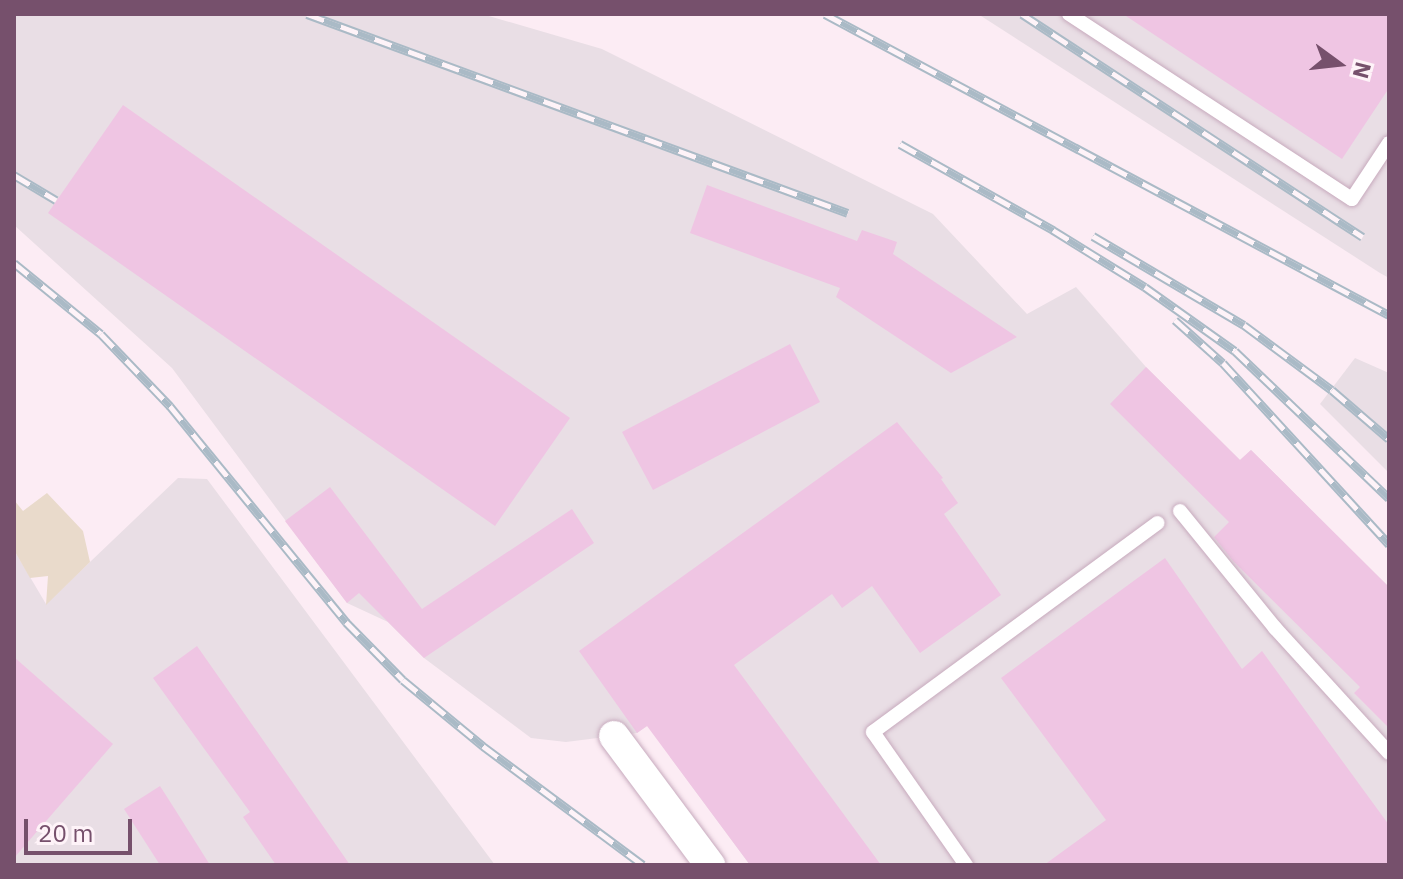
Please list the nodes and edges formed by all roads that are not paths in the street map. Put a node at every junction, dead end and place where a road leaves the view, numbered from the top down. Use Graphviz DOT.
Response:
graph roads {
  1 [pos="1069,14"];
  2 [pos="1389,143"];
  3 [pos="1180,511"];
  4 [pos="1157,523"];
  5 [pos="614,736"];
  6 [pos="1389,753"];
  7 [pos="710,865"];
  8 [pos="966,865"];
  1 -- 2 [label="lane"];
  3 -- 6 [label="lane"];
  4 -- 8 [label="lane"];
  5 -- 7 [label="street"];
}
